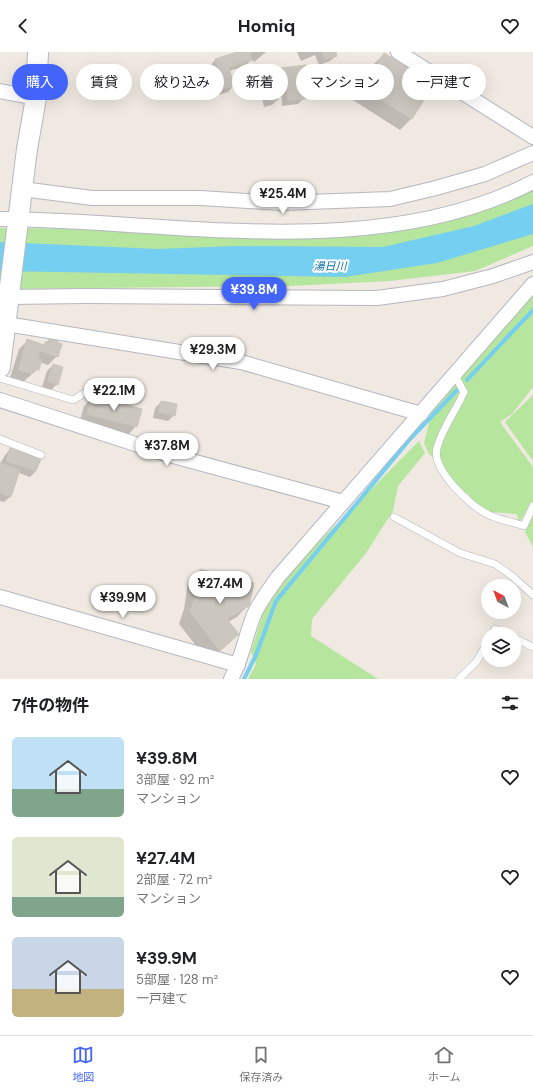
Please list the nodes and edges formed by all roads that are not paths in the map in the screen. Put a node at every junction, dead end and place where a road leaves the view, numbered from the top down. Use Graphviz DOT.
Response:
graph roads {
  1 [pos="38,52"];
  2 [pos="398,52"];
  3 [pos="37,64"];
  4 [pos="0,91"];
  5 [pos="12,93"];
  6 [pos="36,100"];
  7 [pos="533,137"];
  8 [pos="533,153"];
  9 [pos="533,182"];
  10 [pos="22,189"];
  11 [pos="10,219"];
  12 [pos="533,262"];
  13 [pos="533,284"];
  14 [pos="7,293"];
  15 [pos="6,324"];
  16 [pos="0,367"];
  17 [pos="454,374"];
  18 [pos="0,378"];
  19 [pos="138,399"];
  20 [pos="0,400"];
  21 [pos="421,414"];
  22 [pos="0,439"];
  23 [pos="41,455"];
  24 [pos="343,502"];
  25 [pos="533,506"];
  26 [pos="394,517"];
  27 [pos="533,595"];
  28 [pos="0,597"];
  29 [pos="521,641"];
  30 [pos="533,647"];
  31 [pos="481,654"];
  32 [pos="238,666"];
  33 [pos="231,679"];
  34 [pos="459,679"];
  1 -- 3 [label="street"];
  2 -- 7 [label="street"];
  4 -- 5 [label="street"];
  6 -- 10 [label="street"];
  8 -- 10 [label="street"];
  9 -- 11 [label="street"];
  10 -- 11 [label="street"];
  11 -- 14 [label="street"];
  12 -- 14 [label="street"];
  13 -- 17 [label="street"];
  14 -- 15 [label="street"];
  15 -- 16 [label="street"];
  15 -- 21 [label="street"];
  17 -- 21 [label="street"];
  17 -- 25 [label="lane"];
  18 -- 19 [label="lane"];
  20 -- 24 [label="street"];
  21 -- 24 [label="street"];
  22 -- 23 [label="lane"];
  24 -- 32 [label="street"];
  26 -- 27 [label="lane"];
  28 -- 32 [label="street"];
  29 -- 30 [label="lane"];
  31 -- 34 [label="lane"];
  32 -- 33 [label="street"];
}
